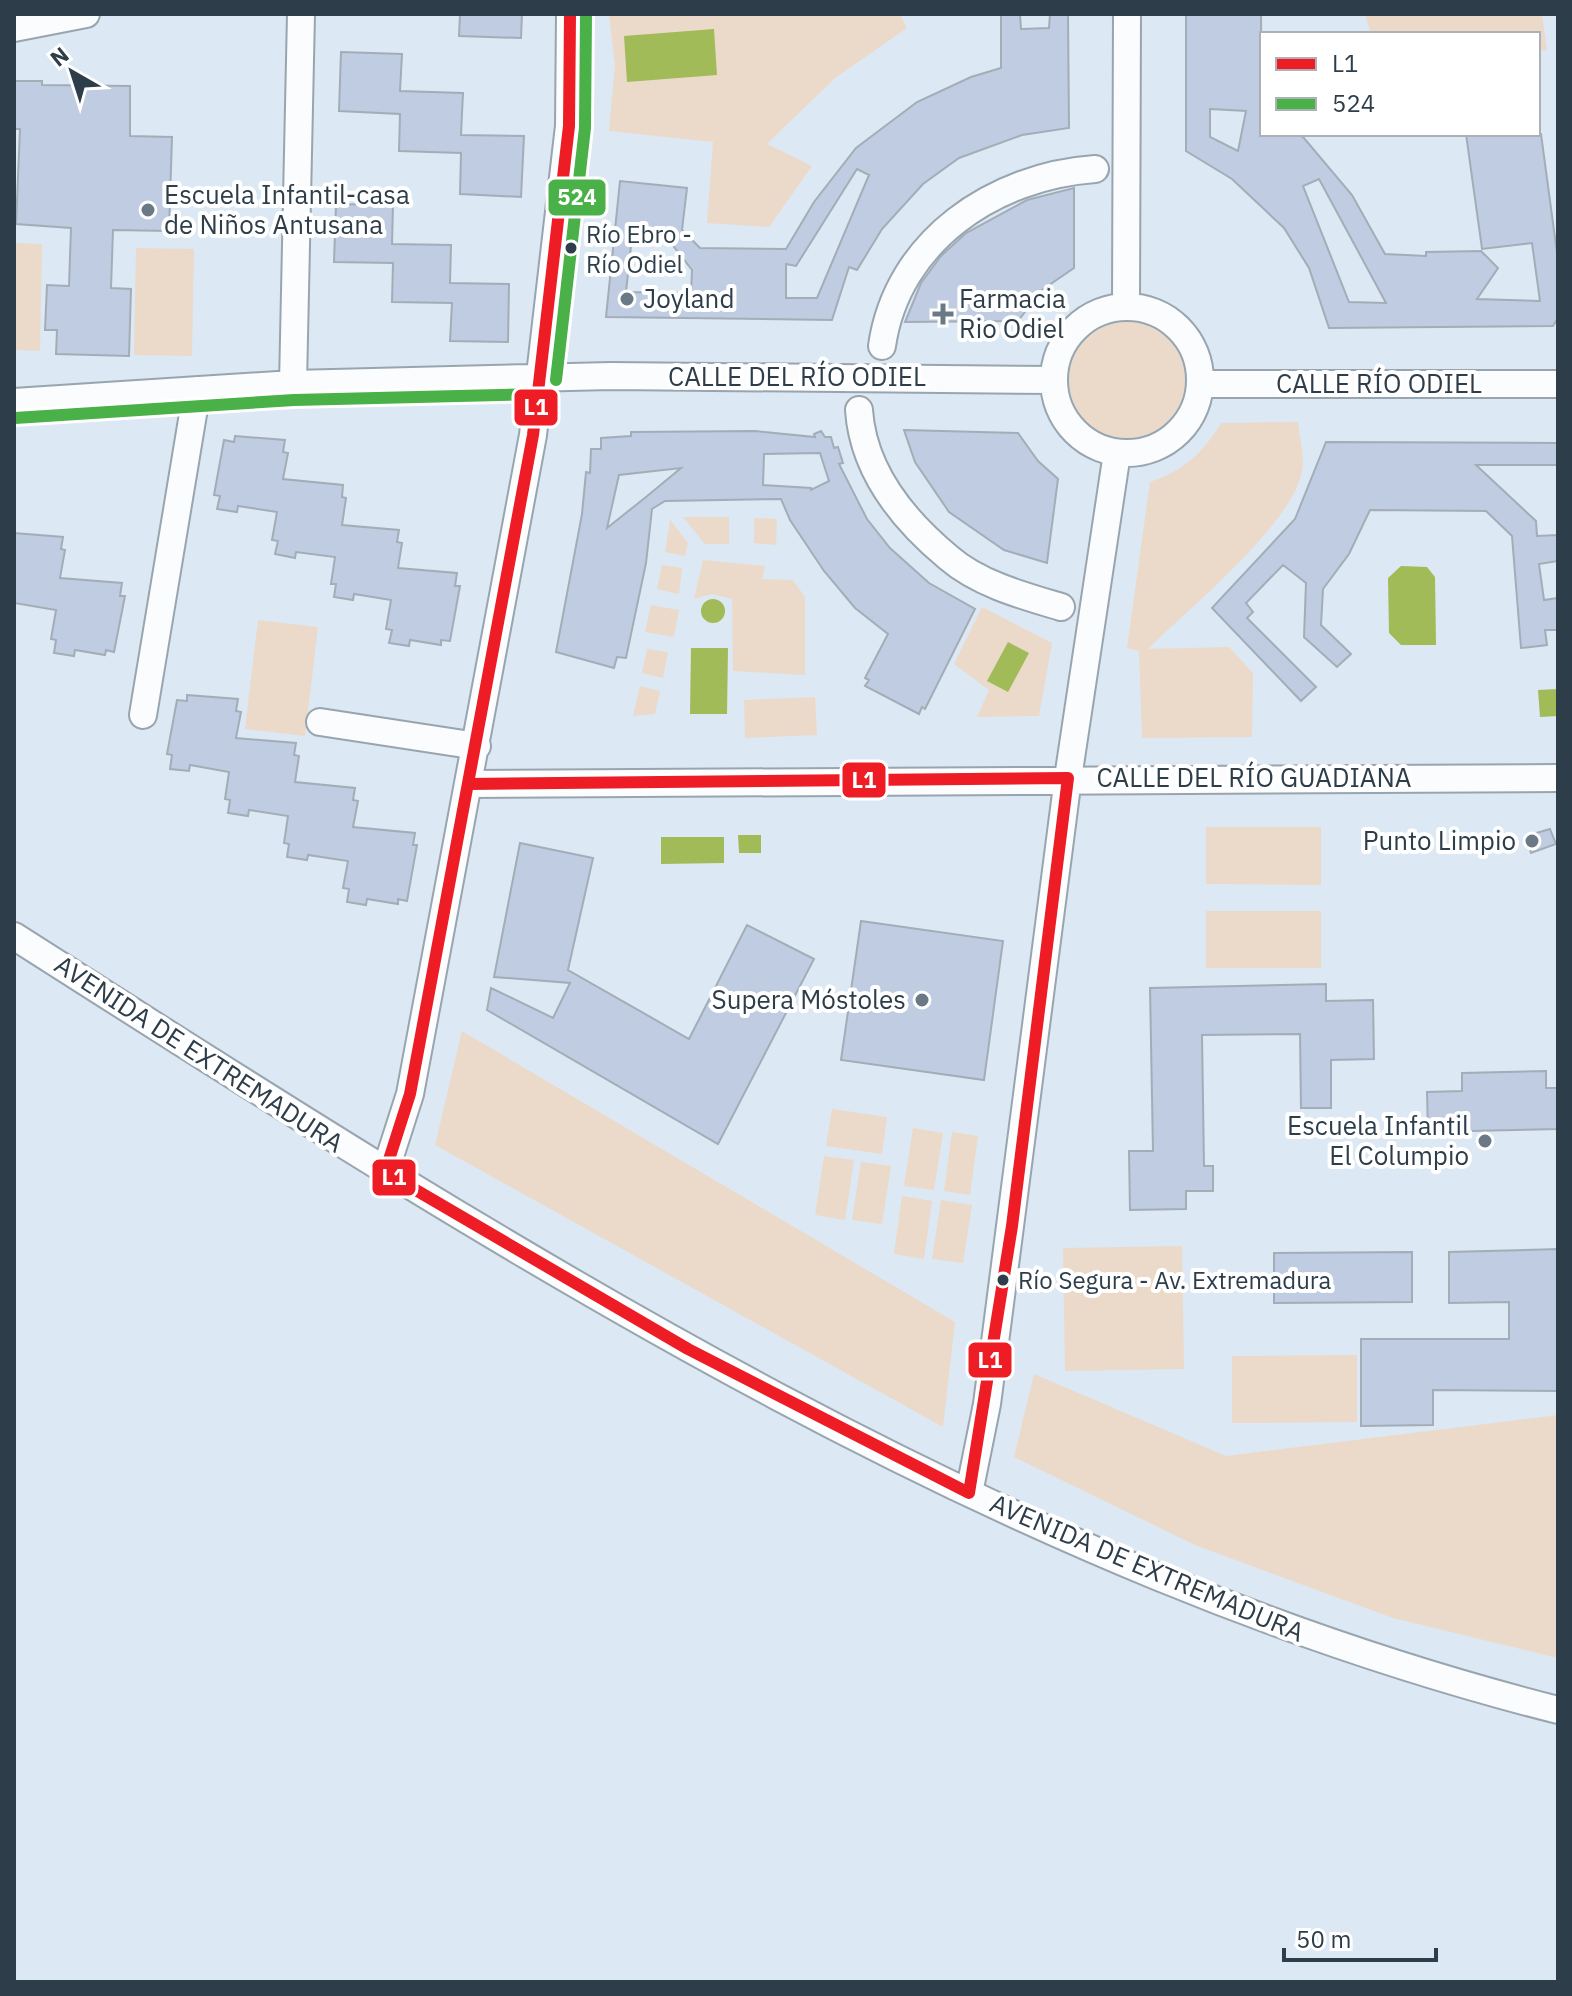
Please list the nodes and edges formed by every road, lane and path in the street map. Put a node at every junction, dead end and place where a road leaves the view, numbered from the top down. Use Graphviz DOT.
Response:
graph roads {
  1 [pos="86,14"];
  2 [pos="301,14"];
  3 [pos="570,14"];
  4 [pos="1127,14"];
  5 [pos="14,28"];
  6 [pos="1095,169"];
  7 [pos="1126,306"];
  8 [pos="882,346"];
  9 [pos="540,378"];
  10 [pos="1053,380"];
  11 [pos="293,384"];
  12 [pos="1201,384"];
  13 [pos="1558,384"];
  14 [pos="197,390"];
  15 [pos="14,402"];
  16 [pos="859,410"];
  17 [pos="1117,453"];
  18 [pos="1061,607"];
  19 [pos="143,715"];
  20 [pos="320,722"];
  21 [pos="477,746"];
  22 [pos="1068,778"];
  23 [pos="1558,778"];
  24 [pos="469,784"];
  25 [pos="14,936"];
  26 [pos="385,1172"];
  27 [pos="969,1493"];
  28 [pos="1558,1710"];
  1 -- 5 [label="street"];
  2 -- 11 [label="street"];
  3 -- 9 [label="street"];
  4 -- 7 [label="street"];
  6 -- 8 [label="street"];
  7 -- 10 [label="street"];
  7 -- 12 [label="street"];
  9 -- 10 [label="street, CALLE DEL RÍO ODIEL"];
  9 -- 11 [label="street, CALLE DEL RÍO ODIEL"];
  9 -- 21 [label="street"];
  10 -- 17 [label="street"];
  11 -- 14 [label="street, CALLE DEL RÍO ODIEL"];
  12 -- 13 [label="street, CALLE RÍO ODIEL"];
  12 -- 17 [label="street"];
  14 -- 15 [label="street, CALLE DEL RÍO ODIEL"];
  14 -- 19 [label="street"];
  16 -- 18 [label="street"];
  17 -- 22 [label="street"];
  20 -- 21 [label="street"];
  21 -- 24 [label="street"];
  22 -- 23 [label="street, CALLE DEL RÍO GUADIANA"];
  22 -- 24 [label="street, CALLE DEL RÍO GUADIANA"];
  22 -- 27 [label="street"];
  24 -- 26 [label="street"];
  25 -- 26 [label="street, AVENIDA DE EXTREMADURA"];
  26 -- 27 [label="street, AVENIDA DE EXTREMADURA"];
  27 -- 28 [label="street, AVENIDA DE EXTREMADURA"];
}
